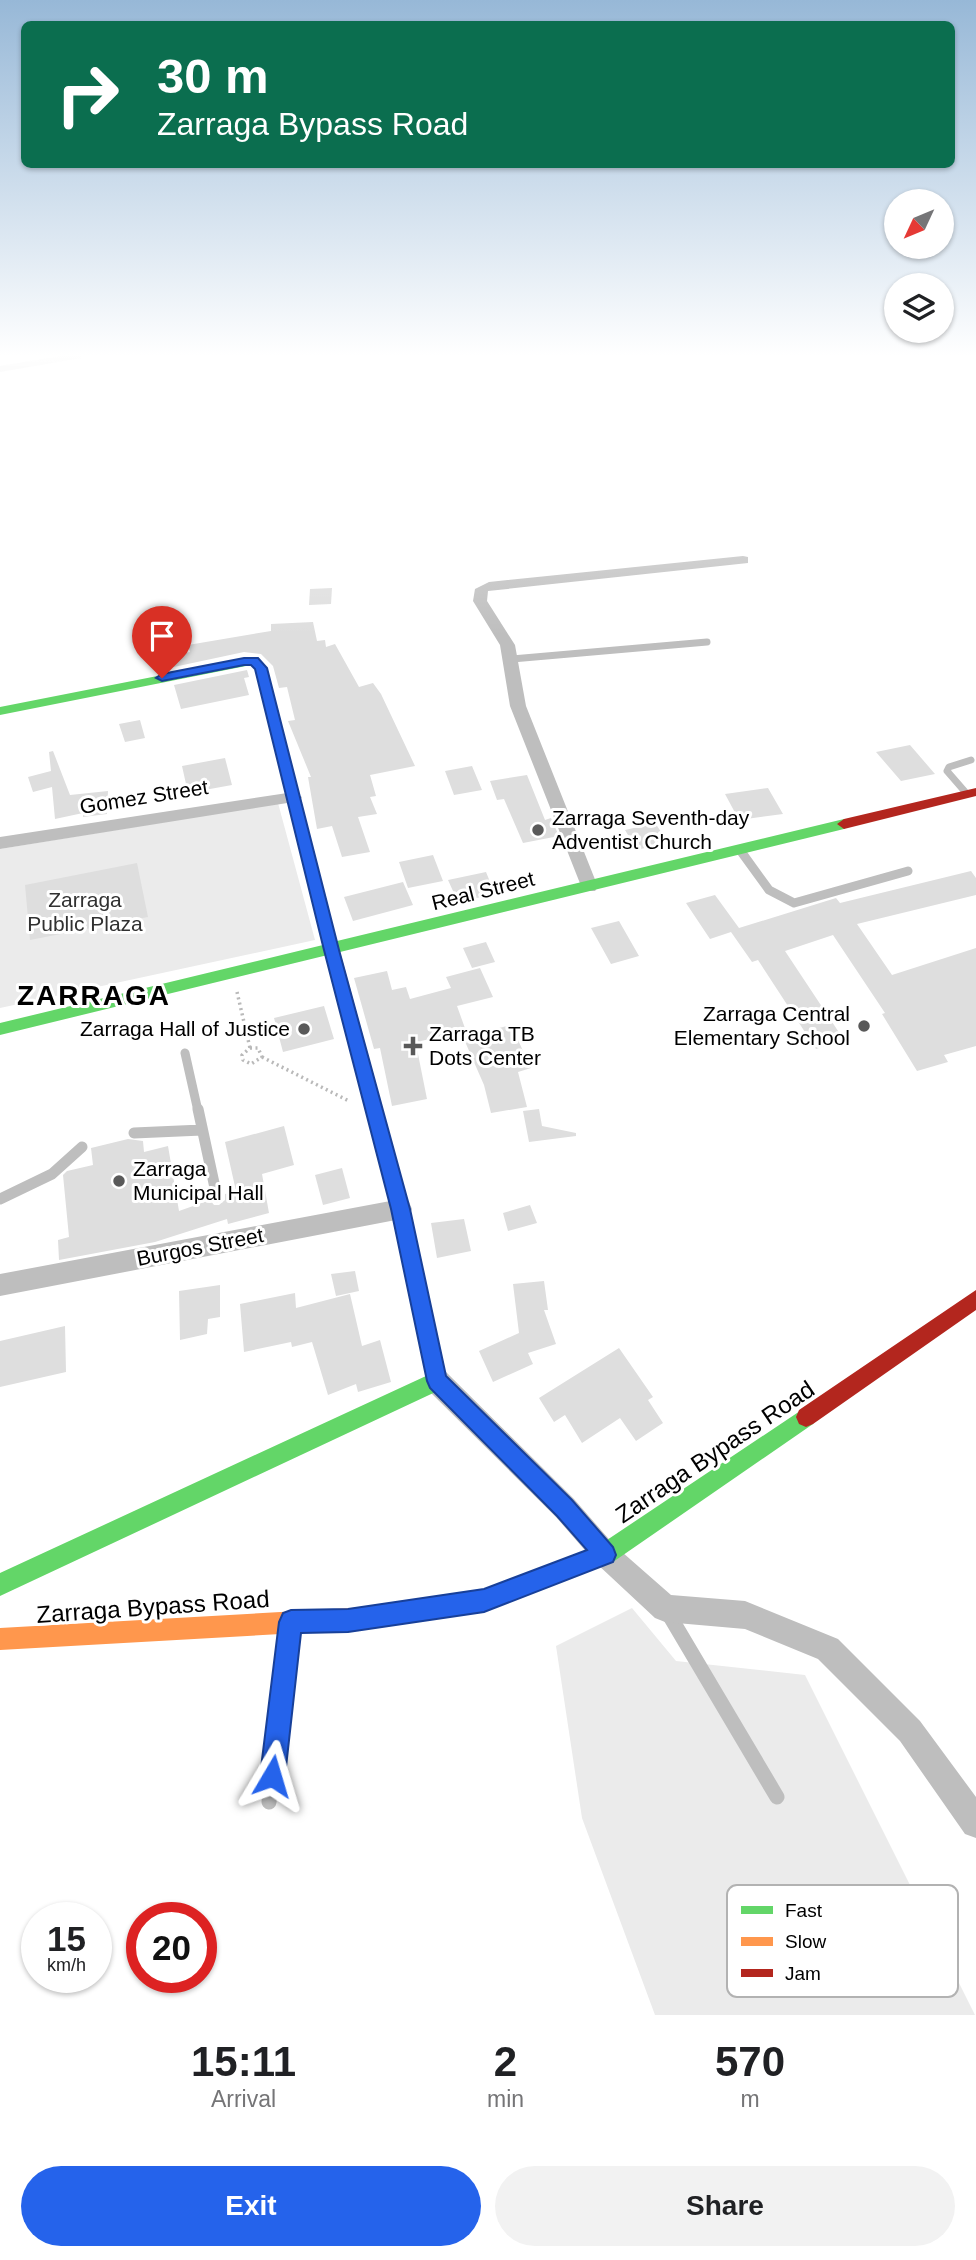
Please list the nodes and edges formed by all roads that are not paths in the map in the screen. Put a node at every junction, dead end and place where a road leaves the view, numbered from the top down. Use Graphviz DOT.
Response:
graph roads {
  1 [pos="743,560"];
  2 [pos="707,642"];
  3 [pos="512,659"];
  4 [pos="0,711"];
  5 [pos="971,760"];
  6 [pos="972,793"];
  7 [pos="294,797"];
  8 [pos="0,843"];
  9 [pos="740,850"];
  10 [pos="908,871"];
  11 [pos="589,887"];
  12 [pos="331,950"];
  13 [pos="0,1028"];
  14 [pos="185,1053"];
  15 [pos="202,1130"];
  16 [pos="134,1133"];
  17 [pos="82,1147"];
  18 [pos="217,1197"];
  19 [pos="1,1199"];
  20 [pos="401,1209"];
  21 [pos="0,1285"];
  22 [pos="976,1299"];
  23 [pos="437,1381"];
  24 [pos="605,1555"];
  25 [pos="0,1585"];
  26 [pos="665,1608"];
  27 [pos="291,1622"];
  28 [pos="0,1639"];
  29 [pos="777,1797"];
  30 [pos="269,1802"];
  31 [pos="976,1823"];
  1 -- 3 [label="street"];
  2 -- 3 [label="lane"];
  3 -- 11 [label="street"];
  4 -- 7 [label="main road"];
  5 -- 6 [label="lane"];
  6 -- 9 [label="main road, Real Street"];
  7 -- 8 [label="street, Gomez Street"];
  7 -- 12 [label="main road"];
  9 -- 10 [label="lane"];
  9 -- 11 [label="main road, Real Street"];
  11 -- 12 [label="main road, Real Street"];
  12 -- 13 [label="main road, Real Street"];
  12 -- 20 [label="main road"];
  14 -- 15 [label="lane"];
  15 -- 16 [label="lane"];
  15 -- 18 [label="lane"];
  17 -- 19 [label="lane"];
  20 -- 21 [label="street, Burgos Street"];
  20 -- 23 [label="main road"];
  22 -- 24 [label="main road, Zarraga Bypass Road"];
  23 -- 24 [label="street"];
  23 -- 25 [label="main road"];
  24 -- 26 [label="street"];
  24 -- 27 [label="main road, Zarraga Bypass Road"];
  26 -- 29 [label="lane"];
  26 -- 31 [label="street"];
  27 -- 28 [label="main road, Zarraga Bypass Road"];
  27 -- 30 [label="lane"];
}
